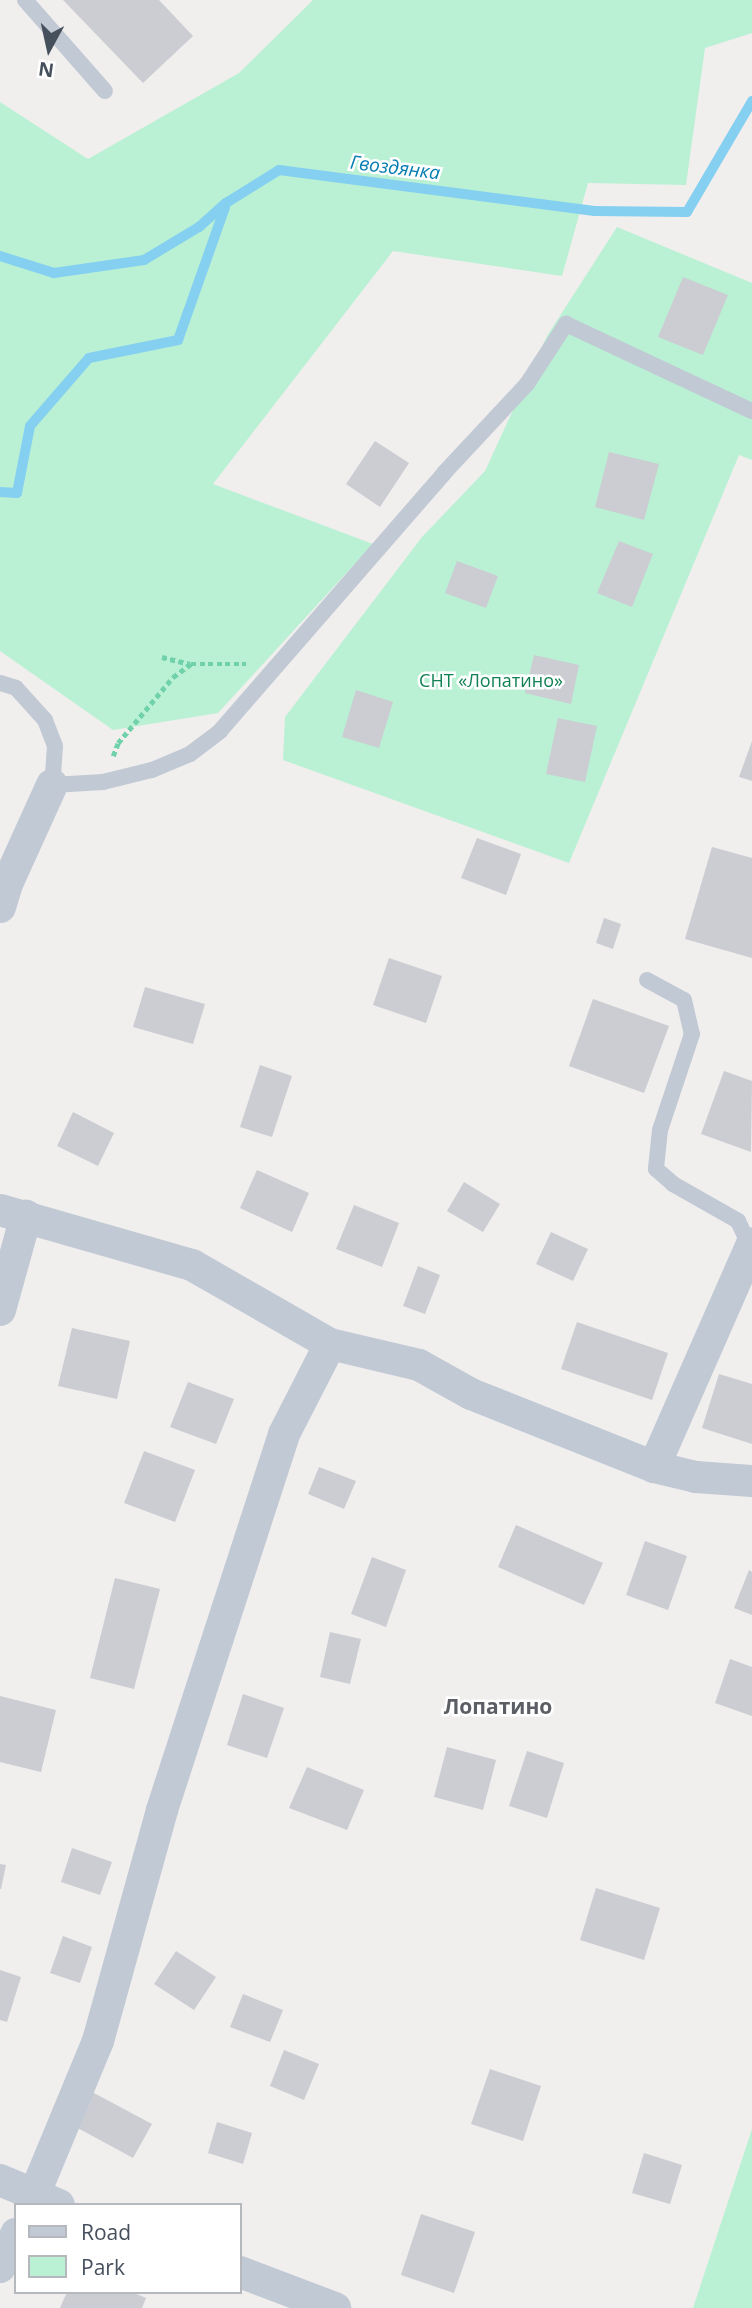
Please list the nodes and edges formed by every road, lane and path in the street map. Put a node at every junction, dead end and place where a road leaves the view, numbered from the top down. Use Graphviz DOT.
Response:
graph roads {
  1 [pos="25,0"];
  2 [pos="105,91"];
  3 [pos="752,411"];
  4 [pos="162,657"];
  5 [pos="191,664"];
  6 [pos="275,664"];
  7 [pos="0,683"];
  8 [pos="103,782"];
  9 [pos="52,785"];
  10 [pos="0,907"];
  11 [pos="647,980"];
  12 [pos="13,1213"];
  13 [pos="751,1245"];
  14 [pos="0,1310"];
  15 [pos="330,1344"];
  16 [pos="654,1467"];
  17 [pos="752,1481"];
  18 [pos="0,2180"];
  19 [pos="41,2202"];
  20 [pos="14,2238"];
  21 [pos="0,2267"];
  22 [pos="242,2273"];
  23 [pos="335,2308"];
  1 -- 2 [label="lane"];
  3 -- 6 [label="lane"];
  4 -- 5 [label="path"];
  5 -- 6 [label="path"];
  5 -- 8 [label="path"];
  6 -- 8 [label="lane"];
  7 -- 9 [label="lane"];
  8 -- 9 [label="lane"];
  9 -- 10 [label="street"];
  11 -- 13 [label="lane"];
  12 -- 14 [label="street"];
  12 -- 15 [label="street"];
  13 -- 16 [label="street"];
  15 -- 16 [label="street"];
  15 -- 19 [label="street"];
  16 -- 17 [label="street"];
  18 -- 19 [label="street"];
  20 -- 21 [label="street"];
  22 -- 23 [label="street"];
}
